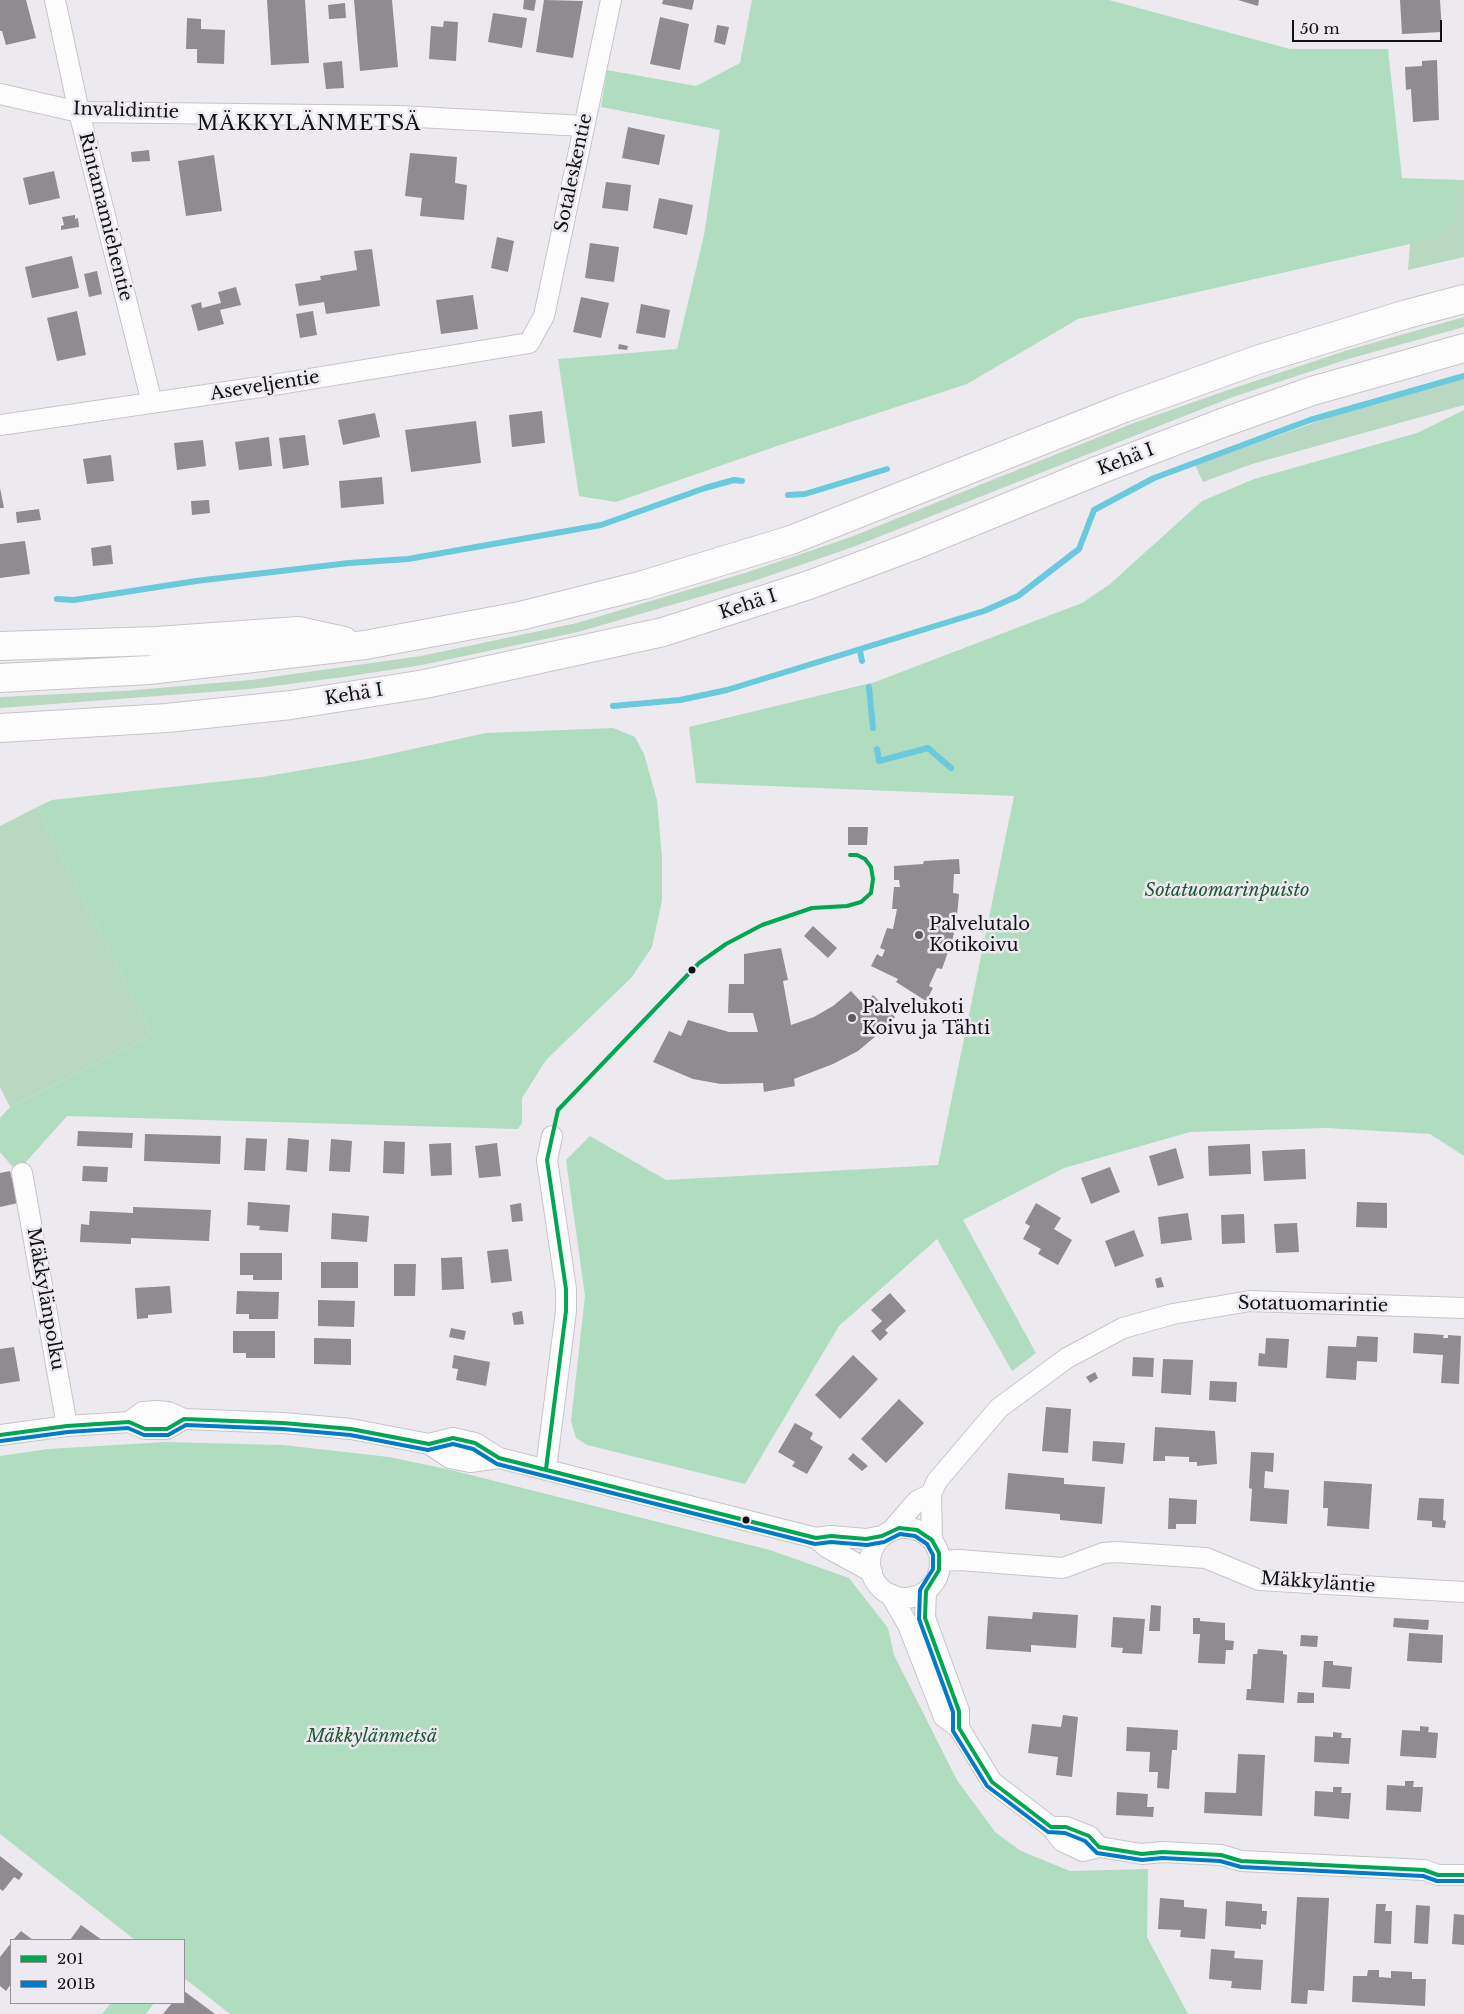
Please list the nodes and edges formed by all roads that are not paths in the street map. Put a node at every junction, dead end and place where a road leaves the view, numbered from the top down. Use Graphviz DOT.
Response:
graph roads {
  1 [pos="55,0"];
  2 [pos="611,0"];
  3 [pos="0,94"];
  4 [pos="79,112"];
  5 [pos="584,126"];
  6 [pos="1464,299"];
  7 [pos="529,343"];
  8 [pos="1464,348"];
  9 [pos="152,403"];
  10 [pos="0,425"];
  11 [pos="365,645"];
  12 [pos="0,646"];
  13 [pos="0,678"];
  14 [pos="0,728"];
  15 [pos="552,1136"];
  16 [pos="22,1173"];
  17 [pos="1464,1308"];
  18 [pos="67,1426"];
  19 [pos="0,1436"];
  20 [pos="546,1469"];
  21 [pos="931,1494"];
  22 [pos="887,1534"];
  23 [pos="816,1538"];
  24 [pos="932,1540"];
  25 [pos="940,1561"];
  26 [pos="872,1572"];
  27 [pos="926,1591"];
  28 [pos="1464,1592"];
  29 [pos="890,1594"];
  30 [pos="959,1728"];
  31 [pos="1464,1875"];
  1 -- 4 [label="street, Rintamamiehentie"];
  2 -- 5 [label="street, Sotaleskentie"];
  3 -- 4 [label="street, Invalidintie"];
  4 -- 5 [label="street, Invalidintie"];
  4 -- 9 [label="street, Rintamamiehentie"];
  5 -- 7 [label="street, Sotaleskentie"];
  6 -- 11 [label="highway"];
  7 -- 9 [label="street, Aseveljentie"];
  8 -- 14 [label="highway, Kehä I"];
  9 -- 10 [label="street, Aseveljentie"];
  11 -- 12 [label="highway"];
  11 -- 13 [label="highway"];
  15 -- 20 [label="street"];
  16 -- 18 [label="street, Mäkkylänpolku"];
  17 -- 21 [label="street, Sotatuomarintie"];
  18 -- 19 [label="street"];
  18 -- 20 [label="street"];
  20 -- 23 [label="street"];
  21 -- 22 [label="street, Sotatuomarintie"];
  21 -- 24 [label="street"];
  22 -- 23 [label="street"];
  22 -- 24 [label="street"];
  22 -- 26 [label="street"];
  23 -- 26 [label="street"];
  24 -- 25 [label="street"];
  25 -- 27 [label="street"];
  25 -- 28 [label="street, Mäkkyläntie"];
  26 -- 29 [label="street"];
  27 -- 29 [label="street"];
  27 -- 30 [label="street"];
  29 -- 30 [label="street"];
  30 -- 31 [label="street"];
}
